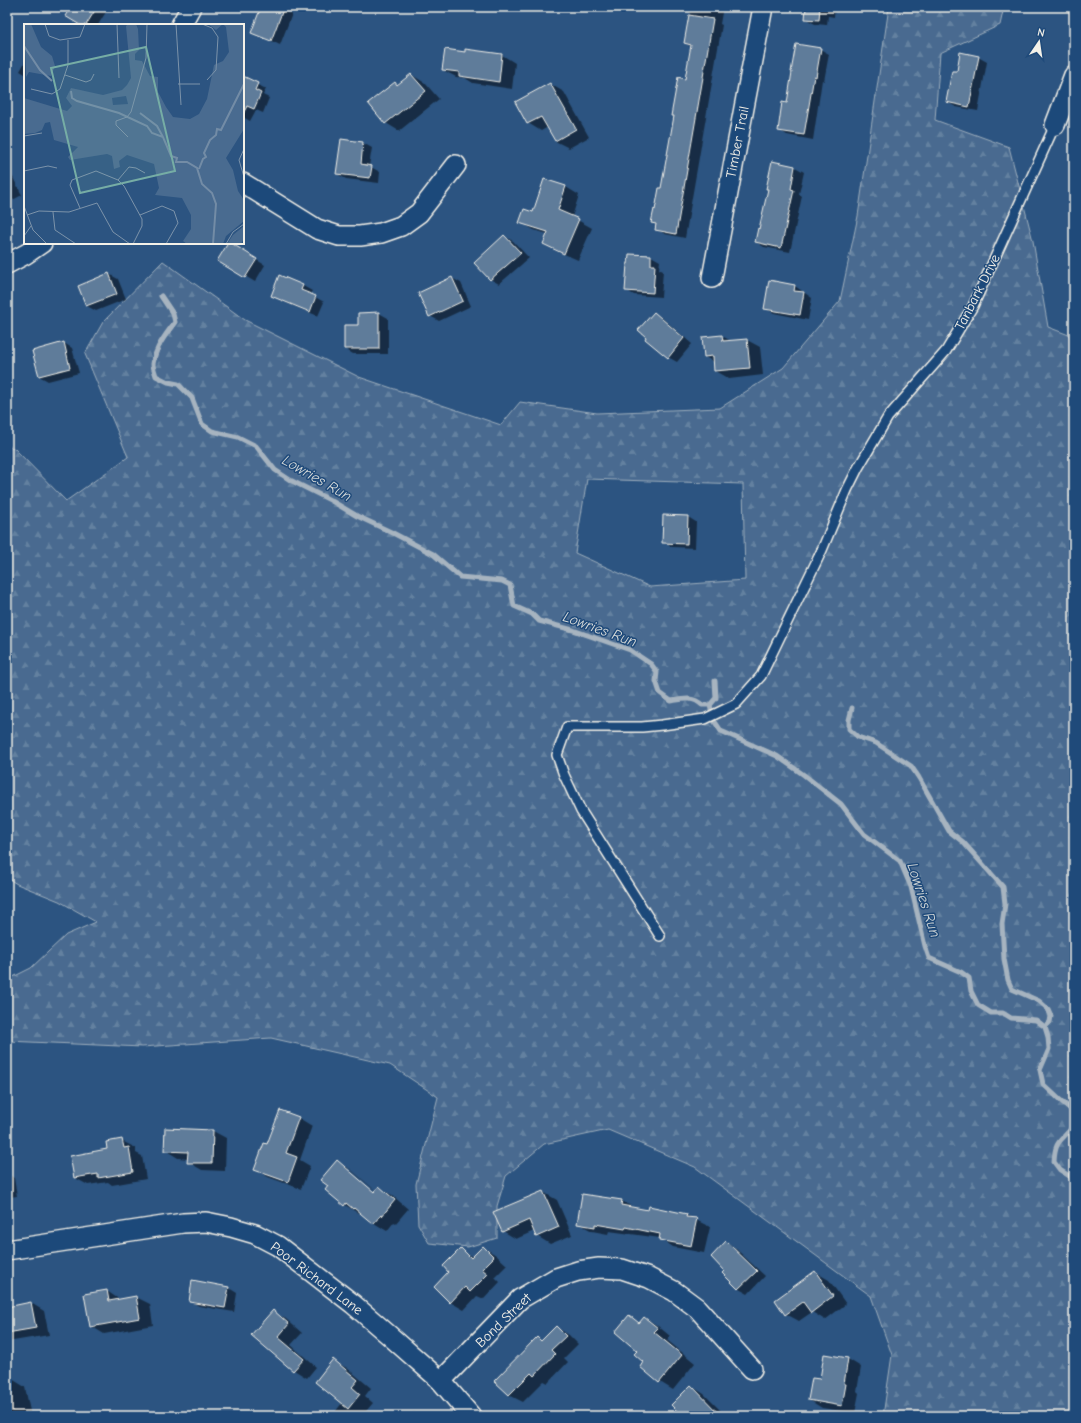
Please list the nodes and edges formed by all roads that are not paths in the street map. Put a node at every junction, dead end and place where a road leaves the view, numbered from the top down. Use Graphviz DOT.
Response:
graph roads {
  1 [pos="191,7"];
  2 [pos="763,7"];
  3 [pos="182,24"];
  4 [pos="1074,75"];
  5 [pos="1055,124"];
  6 [pos="456,165"];
  7 [pos="244,184"];
  8 [pos="41,244"];
  9 [pos="7,264"];
  10 [pos="712,278"];
  11 [pos="660,936"];
  12 [pos="7,1250"];
  13 [pos="752,1369"];
  14 [pos="441,1382"];
  15 [pos="471,1416"];
  1 -- 3 [label="street"];
  2 -- 10 [label="street, Timber Trail"];
  4 -- 5 [label="street, Tanbark Drive"];
  5 -- 11 [label="lane, Tanbark Drive"];
  6 -- 7 [label="street"];
  8 -- 9 [label="street"];
  12 -- 14 [label="street, Poor Richard Lane"];
  13 -- 14 [label="street, Bond Street"];
  14 -- 15 [label="street, Poor Richard Lane"];
}
